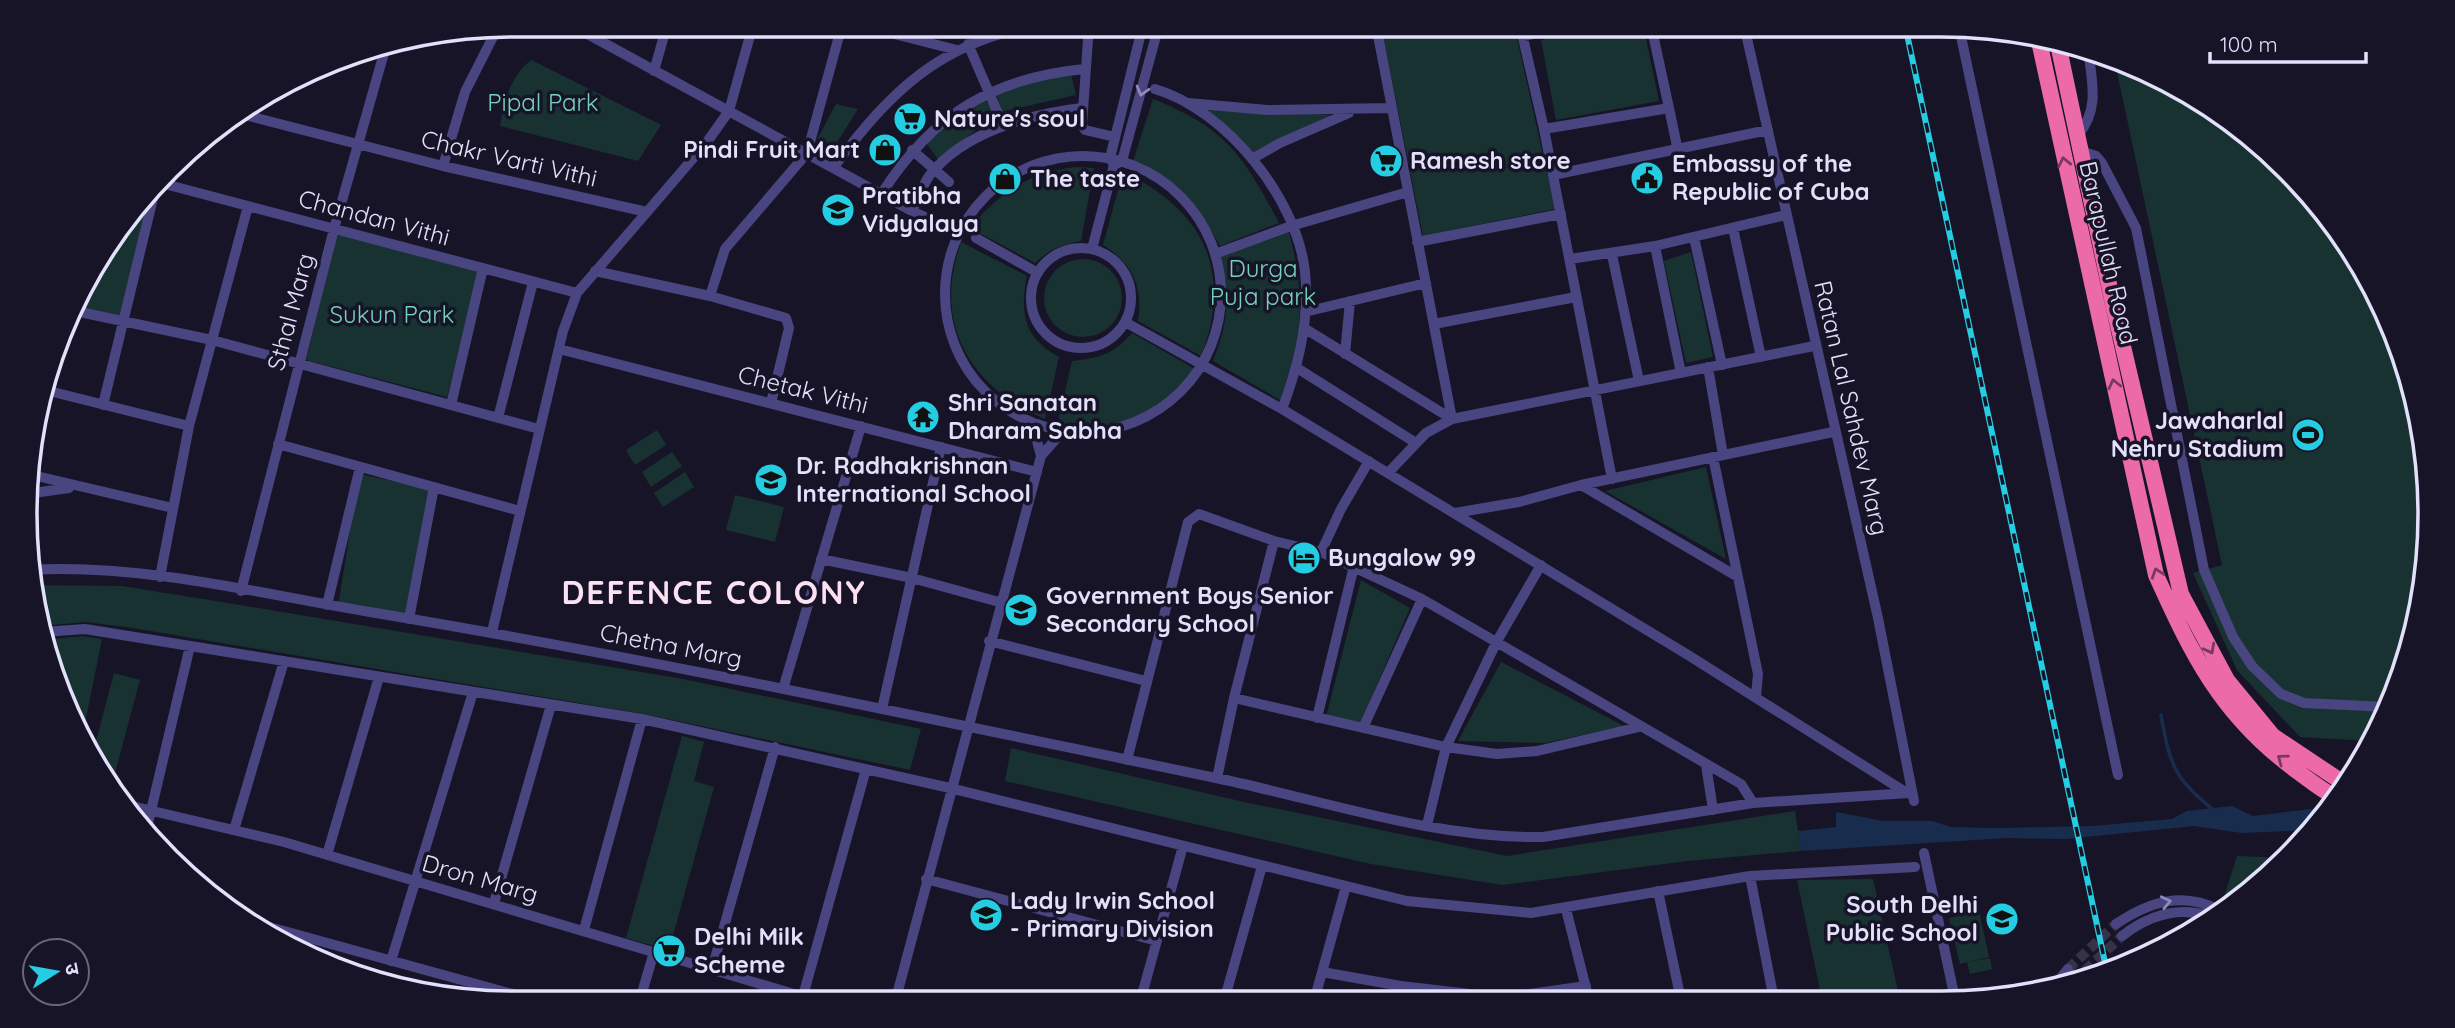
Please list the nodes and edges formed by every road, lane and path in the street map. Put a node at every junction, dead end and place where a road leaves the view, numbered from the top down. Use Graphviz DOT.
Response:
graph roads {
  1 [pos="594,37"];
  2 [pos="663,37"];
  3 [pos="749,37"];
  4 [pos="838,37"];
  5 [pos="929,37"];
  6 [pos="972,37"];
  7 [pos="992,37"];
  8 [pos="1088,37"];
  9 [pos="1140,37"];
  10 [pos="1155,37"];
  11 [pos="1378,37"];
  12 [pos="1523,37"];
  13 [pos="1654,37"];
  14 [pos="1747,37"];
  15 [pos="493,38"];
  16 [pos="1961,38"];
  17 [pos="967,44"];
  18 [pos="2040,47"];
  19 [pos="2060,52"];
  20 [pos="383,55"];
  21 [pos="2089,61"];
  22 [pos="1084,69"];
  23 [pos="654,71"];
  24 [pos="1155,89"];
  25 [pos="989,91"];
  26 [pos="1188,103"];
  27 [pos="1082,108"];
  28 [pos="1392,108"];
  29 [pos="1669,108"];
  30 [pos="1355,110"];
  31 [pos="729,111"];
  32 [pos="250,116"];
  33 [pos="1003,125"];
  34 [pos="1544,129"];
  35 [pos="1768,130"];
  36 [pos="1115,137"];
  37 [pos="2079,143"];
  38 [pos="358,144"];
  39 [pos="912,150"];
  40 [pos="1678,151"];
  41 [pos="807,153"];
  42 [pos="1252,159"];
  43 [pos="1115,161"];
  44 [pos="443,166"];
  45 [pos="834,167"];
  46 [pos="935,170"];
  47 [pos="1553,176"];
  48 [pos="948,182"];
  49 [pos="169,185"];
  50 [pos="1408,192"];
  51 [pos="882,193"];
  52 [pos="152,203"];
  53 [pos="248,206"];
  54 [pos="912,211"];
  55 [pos="647,212"];
  56 [pos="1561,214"];
  57 [pos="1786,215"];
  58 [pos="1291,226"];
  59 [pos="1734,228"];
  60 [pos="334,229"];
  61 [pos="959,233"];
  62 [pos="1695,237"];
  63 [pos="976,238"];
  64 [pos="1417,242"];
  65 [pos="1655,246"];
  66 [pos="1092,249"];
  67 [pos="1215,254"];
  68 [pos="1612,255"];
  69 [pos="1570,259"];
  70 [pos="483,268"];
  71 [pos="595,271"];
  72 [pos="1038,273"];
  73 [pos="533,282"];
  74 [pos="1426,283"];
  75 [pos="577,293"];
  76 [pos="710,296"];
  77 [pos="1576,297"];
  78 [pos="1350,301"];
  79 [pos="1305,312"];
  80 [pos="82,313"];
  81 [pos="1125,322"];
  82 [pos="123,323"];
  83 [pos="1434,324"];
  84 [pos="1304,328"];
  85 [pos="212,340"];
  86 [pos="1814,346"];
  87 [pos="559,349"];
  88 [pos="1345,354"];
  89 [pos="1761,357"];
  90 [pos="299,363"];
  91 [pos="1203,364"];
  92 [pos="1722,365"];
  93 [pos="1708,367"];
  94 [pos="1297,368"];
  95 [pos="1681,373"];
  96 [pos="1639,382"];
  97 [pos="1595,390"];
  98 [pos="53,392"];
  99 [pos="771,403"];
  100 [pos="103,405"];
  101 [pos="451,405"];
  102 [pos="1282,409"];
  103 [pos="498,418"];
  104 [pos="1452,419"];
  105 [pos="1031,422"];
  106 [pos="188,426"];
  107 [pos="861,426"];
  108 [pos="539,429"];
  109 [pos="1063,431"];
  110 [pos="1833,432"];
  111 [pos="1416,443"];
  112 [pos="278,444"];
  113 [pos="941,447"];
  114 [pos="1041,456"];
  115 [pos="1718,456"];
  116 [pos="1369,461"];
  117 [pos="360,467"];
  118 [pos="1037,472"];
  119 [pos="1388,473"];
  120 [pos="39,477"];
  121 [pos="1612,479"];
  122 [pos="1581,485"];
  123 [pos="76,487"];
  124 [pos="434,487"];
  125 [pos="38,492"];
  126 [pos="173,508"];
  127 [pos="520,511"];
  128 [pos="1455,513"];
  129 [pos="1274,541"];
  130 [pos="1321,552"];
  131 [pos="821,559"];
  132 [pos="1541,565"];
  133 [pos="1354,566"];
  134 [pos="40,571"];
  135 [pos="160,577"];
  136 [pos="1738,577"];
  137 [pos="912,578"];
  138 [pos="241,590"];
  139 [pos="1422,599"];
  140 [pos="999,602"];
  141 [pos="327,605"];
  142 [pos="409,619"];
  143 [pos="52,631"];
  144 [pos="492,632"];
  145 [pos="989,641"];
  146 [pos="1496,641"];
  147 [pos="190,646"];
  148 [pos="284,661"];
  149 [pos="379,677"];
  150 [pos="1146,681"];
  151 [pos="783,689"];
  152 [pos="473,692"];
  153 [pos="1756,696"];
  154 [pos="1234,698"];
  155 [pos="551,705"];
  156 [pos="2378,707"];
  157 [pos="882,709"];
  158 [pos="1317,718"];
  159 [pos="642,719"];
  160 [pos="1639,727"];
  161 [pos="966,728"];
  162 [pos="1363,728"];
  163 [pos="775,747"];
  164 [pos="1446,747"];
  165 [pos="1127,760"];
  166 [pos="1706,765"];
  167 [pos="866,769"];
  168 [pos="2118,775"];
  169 [pos="1217,778"];
  170 [pos="2338,779"];
  171 [pos="950,788"];
  172 [pos="2329,792"];
  173 [pos="1910,795"];
  174 [pos="1753,803"];
  175 [pos="138,808"];
  176 [pos="1713,810"];
  177 [pos="151,812"];
  178 [pos="149,821"];
  179 [pos="1427,825"];
  180 [pos="234,830"];
  181 [pos="1183,846"];
  182 [pos="1924,853"];
  183 [pos="327,855"];
  184 [pos="1262,866"];
  185 [pos="1915,867"];
  186 [pos="1750,876"];
  187 [pos="926,879"];
  188 [pos="414,881"];
  189 [pos="1346,886"];
  190 [pos="1658,891"];
  191 [pos="494,904"];
  192 [pos="2211,907"];
  193 [pos="1566,909"];
  194 [pos="2201,914"];
  195 [pos="2116,925"];
  196 [pos="281,930"];
  197 [pos="584,930"];
  198 [pos="2122,936"];
  199 [pos="1157,941"];
  200 [pos="654,952"];
  201 [pos="391,961"];
  202 [pos="712,969"];
  203 [pos="2068,969"];
  204 [pos="1322,972"];
  205 [pos="2063,976"];
  206 [pos="1586,986"];
  207 [pos="499,991"];
  208 [pos="643,991"];
  209 [pos="786,991"];
  210 [pos="804,991"];
  211 [pos="898,991"];
  212 [pos="1143,991"];
  213 [pos="1227,991"];
  214 [pos="1317,991"];
  215 [pos="1441,991"];
  216 [pos="1555,991"];
  217 [pos="1587,991"];
  218 [pos="1679,991"];
  219 [pos="1772,991"];
  220 [pos="1953,991"];
  1 -- 23 [label="street"];
  2 -- 23 [label="street"];
  3 -- 31 [label="street"];
  4 -- 41 [label="street"];
  5 -- 17 [label="street"];
  6 -- 17 [label="street"];
  7 -- 17 [label="street"];
  8 -- 22 [label="street"];
  9 -- 36 [label="street"];
  10 -- 43 [label="street, one-way"];
  11 -- 28 [label="street"];
  12 -- 34 [label="street"];
  13 -- 29 [label="street"];
  14 -- 35 [label="street, Ratan Lal Sahdev Marg"];
  15 -- 44 [label="street"];
  16 -- 168 [label="street"];
  17 -- 25 [label="street"];
  17 -- 45 [label="street"];
  172 -- 18 [label="highway, Barapullah Road, one-way"];
  19 -- 37 [label="highway, Barapullah Road"];
  20 -- 38 [label="street, Sthal Marg"];
  21 -- 37 [label="street"];
  22 -- 25 [label="street"];
  22 -- 27 [label="street"];
  23 -- 31 [label="street"];
  24 -- 26 [label="street"];
  25 -- 33 [label="street"];
  25 -- 39 [label="street"];
  26 -- 30 [label="street"];
  26 -- 42 [label="street"];
  27 -- 33 [label="street"];
  27 -- 36 [label="street"];
  28 -- 30 [label="street"];
  28 -- 50 [label="street"];
  29 -- 34 [label="street"];
  29 -- 40 [label="street"];
  30 -- 42 [label="street"];
  31 -- 41 [label="street"];
  31 -- 55 [label="street"];
  32 -- 38 [label="street, Chakr Varti Vithi"];
  33 -- 46 [label="street"];
  34 -- 47 [label="street"];
  35 -- 40 [label="street"];
  35 -- 57 [label="street, Ratan Lal Sahdev Marg"];
  36 -- 43 [label="street"];
  37 -- 156 [label="street"];
  37 -- 170 [label="highway, Barapullah Road, one-way"];
  38 -- 44 [label="street, Chakr Varti Vithi"];
  38 -- 60 [label="street, Sthal Marg"];
  39 -- 46 [label="street"];
  39 -- 51 [label="street"];
  40 -- 47 [label="street"];
  41 -- 45 [label="street"];
  41 -- 76 [label="street"];
  42 -- 58 [label="street"];
  43 -- 61 [label="street"];
  43 -- 66 [label="street"];
  43 -- 67 [label="street"];
  44 -- 55 [label="street, Chakr Varti Vithi"];
  45 -- 51 [label="street"];
  46 -- 48 [label="street"];
  46 -- 54 [label="street"];
  47 -- 56 [label="street"];
  49 -- 53 [label="street, Chandan Vithi"];
  50 -- 58 [label="street"];
  50 -- 64 [label="street"];
  51 -- 54 [label="street"];
  52 -- 82 [label="street"];
  53 -- 60 [label="street, Chandan Vithi"];
  53 -- 85 [label="street"];
  54 -- 61 [label="street"];
  55 -- 71 [label="street"];
  56 -- 64 [label="street"];
  56 -- 69 [label="street"];
  57 -- 59 [label="street"];
  57 -- 86 [label="street, Ratan Lal Sahdev Marg"];
  58 -- 67 [label="street"];
  58 -- 79 [label="street"];
  59 -- 62 [label="street"];
  59 -- 89 [label="street"];
  60 -- 70 [label="street, Chandan Vithi"];
  60 -- 90 [label="street, Sthal Marg"];
  61 -- 105 [label="street"];
  62 -- 65 [label="street"];
  62 -- 92 [label="street"];
  63 -- 72 [label="street"];
  64 -- 74 [label="street"];
  65 -- 68 [label="street"];
  65 -- 95 [label="street"];
  66 -- 72 [label="street"];
  66 -- 81 [label="street"];
  67 -- 91 [label="street"];
  68 -- 69 [label="street"];
  68 -- 96 [label="street"];
  69 -- 77 [label="street"];
  70 -- 73 [label="street, Chandan Vithi"];
  70 -- 101 [label="street"];
  71 -- 75 [label="street"];
  71 -- 76 [label="street"];
  72 -- 81 [label="street"];
  73 -- 75 [label="street, Chandan Vithi"];
  73 -- 103 [label="street"];
  74 -- 78 [label="street"];
  74 -- 83 [label="street"];
  75 -- 87 [label="street"];
  76 -- 99 [label="street"];
  77 -- 83 [label="street"];
  77 -- 97 [label="street"];
  78 -- 79 [label="street"];
  78 -- 88 [label="street"];
  79 -- 84 [label="street"];
  80 -- 82 [label="street"];
  81 -- 91 [label="street"];
  82 -- 85 [label="street"];
  82 -- 100 [label="street"];
  83 -- 104 [label="street"];
  84 -- 88 [label="street"];
  84 -- 94 [label="street"];
  85 -- 90 [label="street"];
  85 -- 106 [label="street"];
  86 -- 89 [label="street"];
  86 -- 110 [label="street, Ratan Lal Sahdev Marg"];
  87 -- 99 [label="street, Chetak Vithi"];
  87 -- 108 [label="street"];
  88 -- 104 [label="street"];
  89 -- 92 [label="street"];
  90 -- 101 [label="street"];
  90 -- 112 [label="street, Sthal Marg"];
  91 -- 102 [label="street"];
  91 -- 109 [label="street"];
  92 -- 93 [label="street"];
  93 -- 95 [label="street"];
  93 -- 115 [label="street"];
  94 -- 102 [label="street"];
  94 -- 111 [label="street"];
  95 -- 96 [label="street"];
  96 -- 97 [label="street"];
  97 -- 104 [label="street"];
  97 -- 121 [label="street"];
  98 -- 100 [label="street"];
  99 -- 107 [label="street, Chetak Vithi"];
  100 -- 106 [label="street"];
  101 -- 103 [label="street"];
  102 -- 116 [label="street"];
  103 -- 108 [label="street"];
  104 -- 111 [label="street"];
  105 -- 109 [label="street"];
  105 -- 114 [label="street"];
  106 -- 126 [label="street"];
  107 -- 113 [label="street, Chetak Vithi"];
  107 -- 131 [label="street"];
  108 -- 127 [label="street"];
  109 -- 114 [label="street"];
  110 -- 115 [label="street"];
  110 -- 173 [label="street, Ratan Lal Sahdev Marg"];
  111 -- 119 [label="street"];
  112 -- 117 [label="street"];
  112 -- 138 [label="street, Sthal Marg"];
  113 -- 118 [label="street, Chetak Vithi"];
  113 -- 137 [label="street"];
  114 -- 118 [label="street"];
  115 -- 121 [label="street"];
  115 -- 136 [label="street"];
  116 -- 119 [label="street"];
  116 -- 130 [label="street"];
  117 -- 124 [label="street"];
  117 -- 141 [label="street"];
  118 -- 140 [label="street"];
  119 -- 128 [label="street"];
  120 -- 123 [label="street"];
  121 -- 122 [label="street"];
  122 -- 128 [label="street"];
  122 -- 136 [label="street"];
  123 -- 125 [label="street"];
  123 -- 126 [label="street"];
  124 -- 127 [label="street"];
  124 -- 142 [label="street"];
  126 -- 135 [label="street"];
  127 -- 144 [label="street"];
  128 -- 132 [label="street"];
  129 -- 130 [label="street"];
  129 -- 150 [label="street"];
  129 -- 154 [label="street"];
  130 -- 133 [label="street"];
  131 -- 137 [label="street"];
  131 -- 151 [label="street"];
  132 -- 146 [label="street"];
  132 -- 153 [label="street"];
  133 -- 139 [label="street"];
  133 -- 158 [label="street"];
  134 -- 135 [label="street, Chetna Marg"];
  135 -- 138 [label="street, Chetna Marg"];
  136 -- 153 [label="street"];
  137 -- 140 [label="street"];
  137 -- 157 [label="street"];
  138 -- 141 [label="street, Chetna Marg"];
  139 -- 146 [label="street"];
  139 -- 162 [label="street"];
  140 -- 145 [label="street"];
  141 -- 142 [label="street, Chetna Marg"];
  142 -- 144 [label="street, Chetna Marg"];
  143 -- 147 [label="street"];
  144 -- 151 [label="street, Chetna Marg"];
  145 -- 150 [label="street"];
  145 -- 161 [label="street"];
  146 -- 160 [label="street"];
  146 -- 164 [label="street"];
  147 -- 148 [label="street"];
  147 -- 177 [label="street"];
  148 -- 149 [label="street"];
  148 -- 180 [label="street"];
  149 -- 152 [label="street"];
  149 -- 183 [label="street"];
  150 -- 165 [label="street"];
  151 -- 157 [label="street, Chetna Marg"];
  152 -- 155 [label="street"];
  152 -- 188 [label="street"];
  153 -- 173 [label="street"];
  154 -- 158 [label="street"];
  154 -- 169 [label="street"];
  155 -- 159 [label="street"];
  155 -- 191 [label="street"];
  157 -- 161 [label="street, Chetna Marg"];
  158 -- 162 [label="street"];
  159 -- 163 [label="street"];
  159 -- 197 [label="street"];
  160 -- 164 [label="street"];
  160 -- 166 [label="street"];
  161 -- 165 [label="street, Chetna Marg"];
  161 -- 171 [label="street"];
  162 -- 164 [label="street"];
  163 -- 167 [label="street"];
  163 -- 202 [label="street"];
  164 -- 179 [label="street"];
  165 -- 169 [label="street, Chetna Marg"];
  166 -- 174 [label="street"];
  166 -- 176 [label="street"];
  167 -- 171 [label="street"];
  167 -- 210 [label="street"];
  169 -- 179 [label="street, Chetna Marg"];
  171 -- 181 [label="street"];
  171 -- 187 [label="street"];
  173 -- 174 [label="street, Chetna Marg"];
  174 -- 176 [label="street, Chetna Marg"];
  175 -- 177 [label="street, Dron Marg"];
  176 -- 179 [label="street, Chetna Marg"];
  177 -- 178 [label="street"];
  177 -- 180 [label="street, Dron Marg"];
  180 -- 183 [label="street, Dron Marg"];
  181 -- 184 [label="street"];
  181 -- 199 [label="street"];
  182 -- 220 [label="street"];
  183 -- 188 [label="street, Dron Marg"];
  184 -- 189 [label="street"];
  184 -- 213 [label="street"];
  185 -- 186 [label="street"];
  186 -- 190 [label="street"];
  186 -- 219 [label="street"];
  187 -- 199 [label="street"];
  187 -- 211 [label="street"];
  188 -- 191 [label="street, Dron Marg"];
  188 -- 201 [label="street"];
  189 -- 193 [label="street"];
  189 -- 204 [label="street"];
  190 -- 193 [label="street"];
  190 -- 218 [label="street"];
  191 -- 197 [label="street, Dron Marg"];
  195 -- 192 [label="street, one-way"];
  193 -- 206 [label="street"];
  194 -- 198 [label="street"];
  196 -- 201 [label="street"];
  197 -- 200 [label="street, Dron Marg"];
  199 -- 212 [label="street"];
  200 -- 202 [label="street, Dron Marg"];
  200 -- 208 [label="street"];
  201 -- 207 [label="street"];
  202 -- 209 [label="street, Dron Marg"];
  203 -- 205 [label="street"];
  204 -- 214 [label="street"];
  204 -- 215 [label="street"];
  206 -- 216 [label="street"];
  206 -- 217 [label="street"];
}
